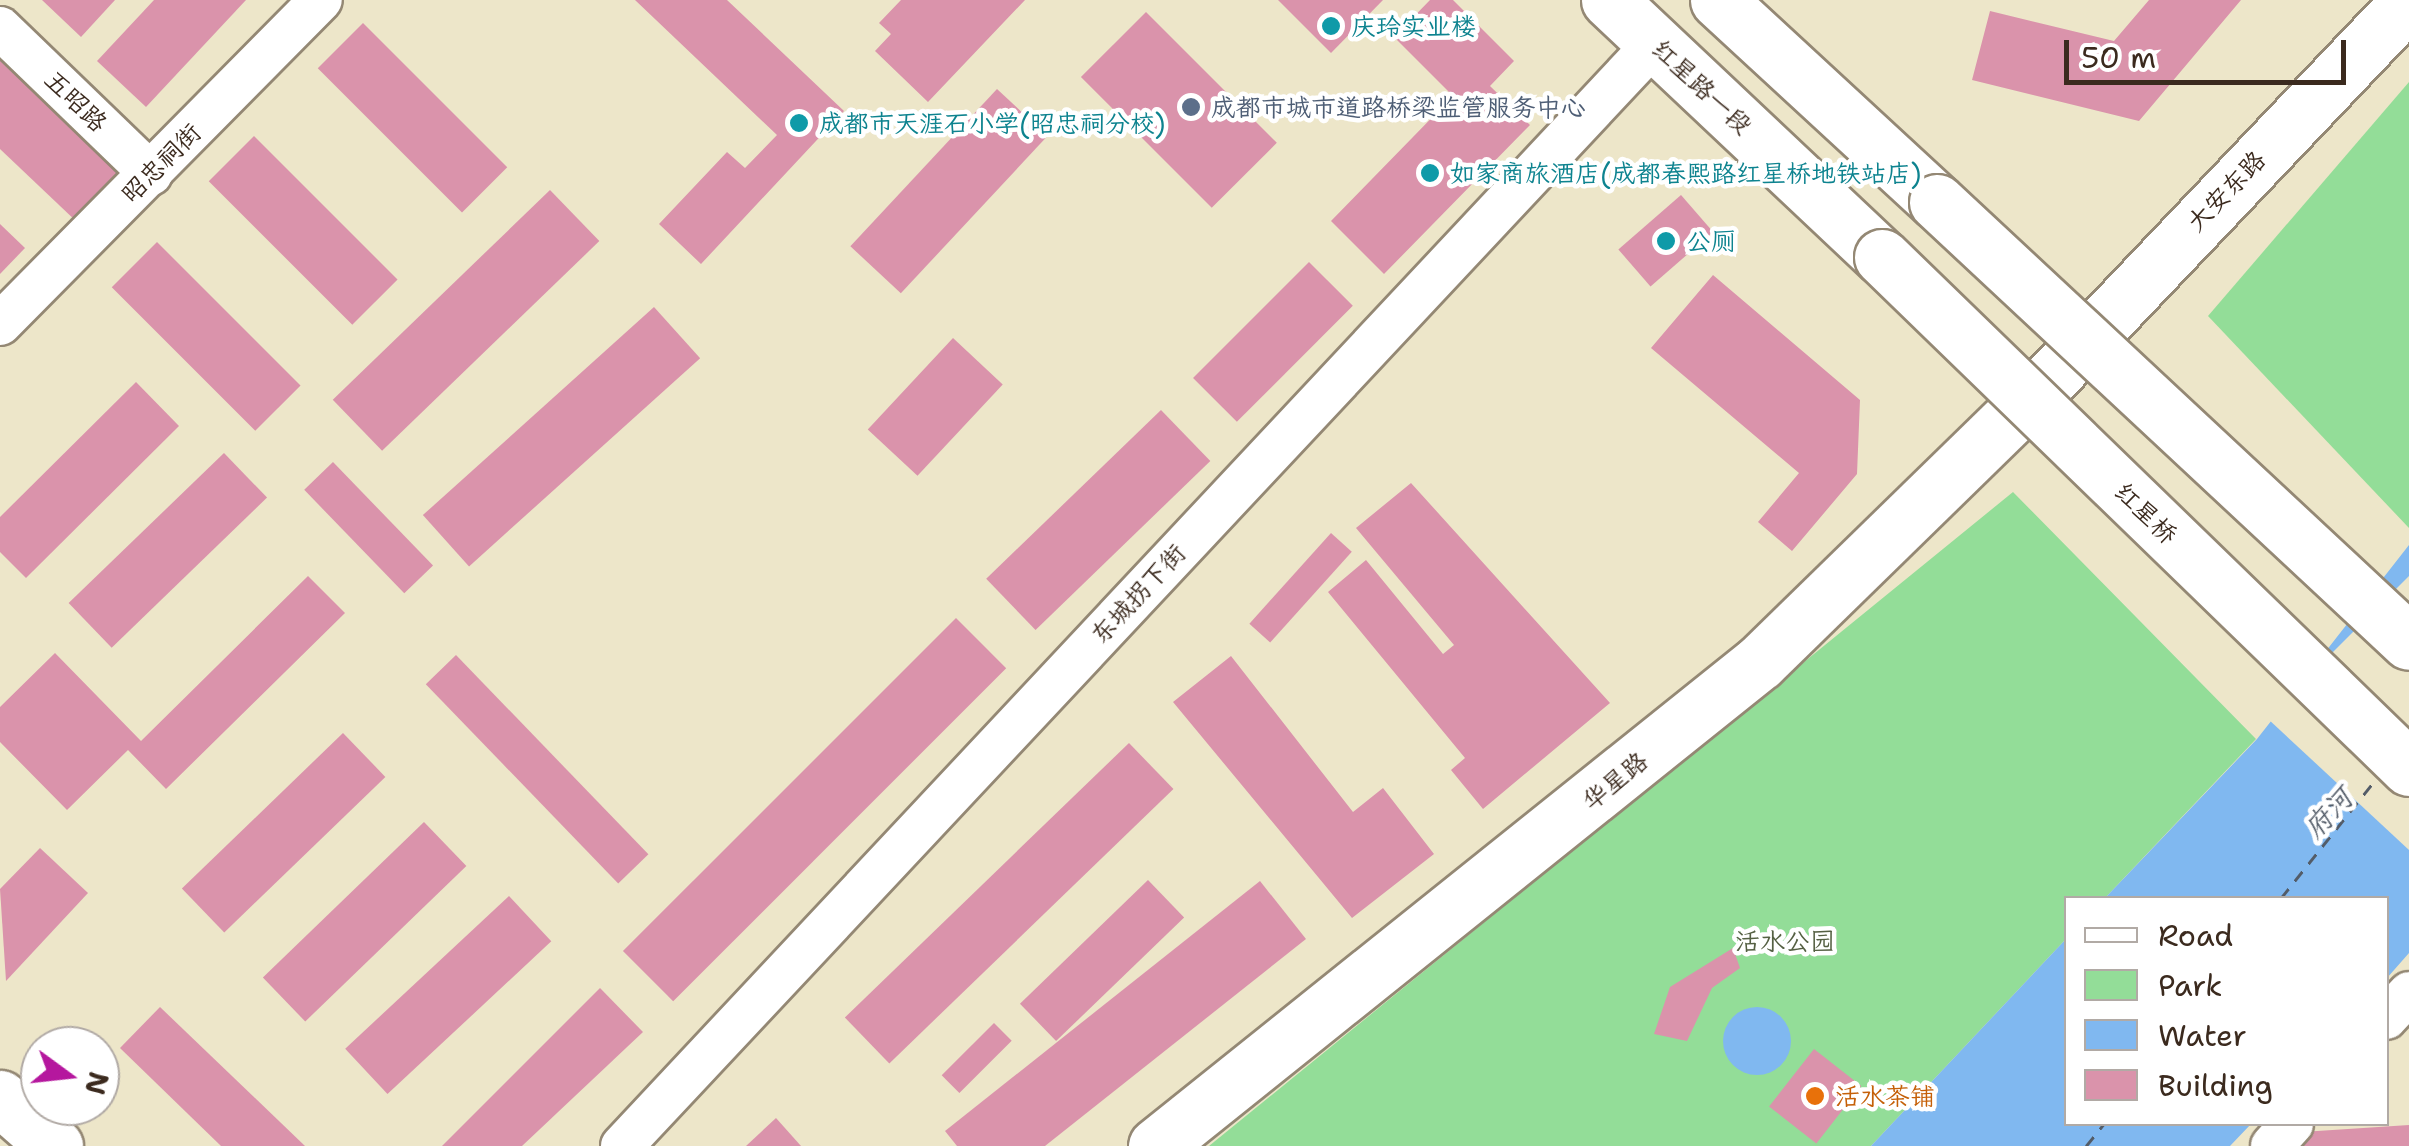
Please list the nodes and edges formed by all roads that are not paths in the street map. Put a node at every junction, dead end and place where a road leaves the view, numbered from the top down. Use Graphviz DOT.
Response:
graph roads {
  1 [pos="321,0"];
  2 [pos="1610,0"];
  3 [pos="1718,0"];
  4 [pos="2409,1"];
  5 [pos="0,28"];
  6 [pos="1656,43"];
  7 [pos="151,174"];
  8 [pos="1882,257"];
  9 [pos="0,324"];
  10 [pos="2046,384"];
  11 [pos="2409,642"];
  12 [pos="2409,768"];
  13 [pos="2409,993"];
  14 [pos="2389,1015"];
  15 [pos="0,1098"];
  16 [pos="2290,1126"];
  17 [pos="55,1146"];
  18 [pos="622,1146"];
  19 [pos="1156,1146"];
  20 [pos="2272,1146"];
  1 -- 7 [label="street, 昭忠祠街"];
  2 -- 6 [label="main road, 红星路一段"];
  3 -- 11 [label="main road, bridge"];
  4 -- 10 [label="main road, 大安东路"];
  5 -- 7 [label="street, 五昭路"];
  6 -- 8 [label="main road, 红星路一段"];
  6 -- 18 [label="street, 东城拐下街"];
  7 -- 9 [label="street, 昭忠祠街"];
  8 -- 12 [label="main road, 红星桥, bridge"];
  10 -- 19 [label="main road, 华星路"];
  13 -- 14 [label="street"];
  15 -- 17 [label="main road"];
  16 -- 20 [label="street"];
}
